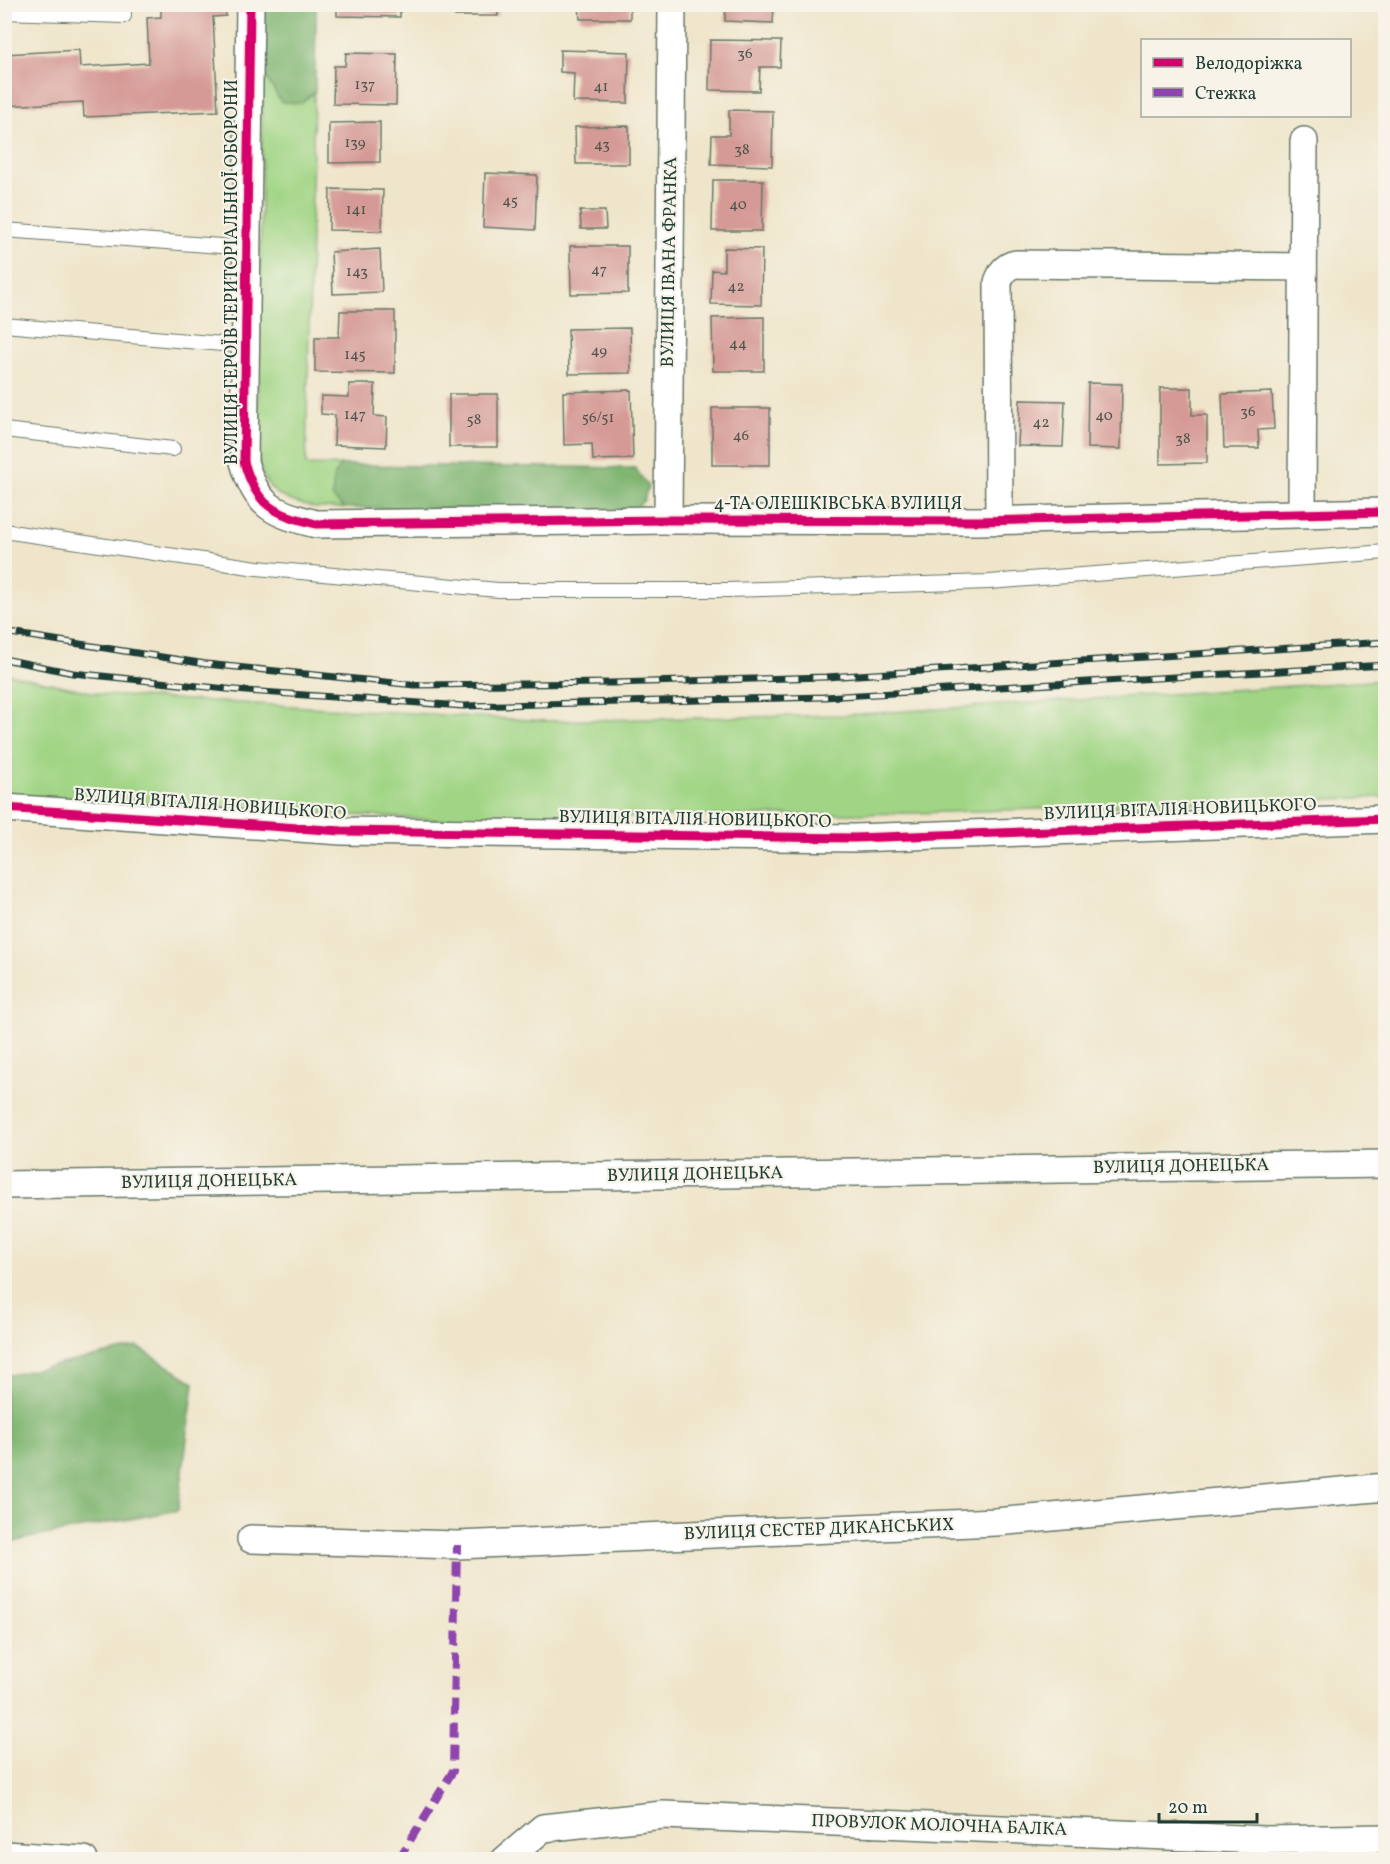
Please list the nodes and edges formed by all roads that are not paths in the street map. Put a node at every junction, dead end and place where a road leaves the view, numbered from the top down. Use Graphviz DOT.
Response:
graph roads {
  1 [pos="124,4"];
  2 [pos="250,4"];
  3 [pos="672,4"];
  4 [pos="4,12"];
  5 [pos="1304,141"];
  6 [pos="4,230"];
  7 [pos="248,248"];
  8 [pos="1303,267"];
  9 [pos="4,325"];
  10 [pos="245,346"];
  11 [pos="4,430"];
  12 [pos="174,449"];
  13 [pos="1386,512"];
  14 [pos="1302,513"];
  15 [pos="291,518"];
  16 [pos="668,520"];
  17 [pos="999,520"];
  18 [pos="4,531"];
  19 [pos="1386,552"];
  20 [pos="4,808"];
  21 [pos="1386,819"];
  22 [pos="1386,1164"];
  23 [pos="4,1185"];
  24 [pos="1386,1486"];
  25 [pos="250,1539"];
  26 [pos="1386,1838"];
  27 [pos="4,1855"];
  28 [pos="84,1860"];
  29 [pos="505,1860"];
  1 -- 4 [label="lane"];
  2 -- 7 [label="street, ВУЛИЦЯ ГЕРОЇВ ТЕРИТОРІАЛЬНОЇ ОБОРОНИ"];
  3 -- 16 [label="street, ВУЛИЦЯ ІВАНА ФРАНКА"];
  5 -- 8 [label="street"];
  6 -- 7 [label="lane"];
  7 -- 10 [label="street, ВУЛИЦЯ ГЕРОЇВ ТЕРИТОРІАЛЬНОЇ ОБОРОНИ"];
  8 -- 14 [label="street"];
  8 -- 17 [label="street"];
  9 -- 10 [label="lane"];
  10 -- 15 [label="street, ВУЛИЦЯ ГЕРОЇВ ТЕРИТОРІАЛЬНОЇ ОБОРОНИ"];
  11 -- 12 [label="lane"];
  13 -- 14 [label="street, 4-ТА ОЛЕШКІВСЬКА ВУЛИЦЯ"];
  14 -- 17 [label="street, 4-ТА ОЛЕШКІВСЬКА ВУЛИЦЯ"];
  15 -- 16 [label="street, 4-ТА ОЛЕШКІВСЬКА ВУЛИЦЯ"];
  16 -- 17 [label="street, 4-ТА ОЛЕШКІВСЬКА ВУЛИЦЯ"];
  18 -- 19 [label="lane"];
  20 -- 21 [label="street, ВУЛИЦЯ ВІТАЛІЯ НОВИЦЬКОГО"];
  22 -- 23 [label="street, ВУЛИЦЯ ДОНЕЦЬКА"];
  24 -- 25 [label="street, ВУЛИЦЯ СЕСТЕР ДИКАНСЬКИХ"];
  26 -- 29 [label="street, ПРОВУЛОК МОЛОЧНА БАЛКА"];
  27 -- 28 [label="street"];
}
